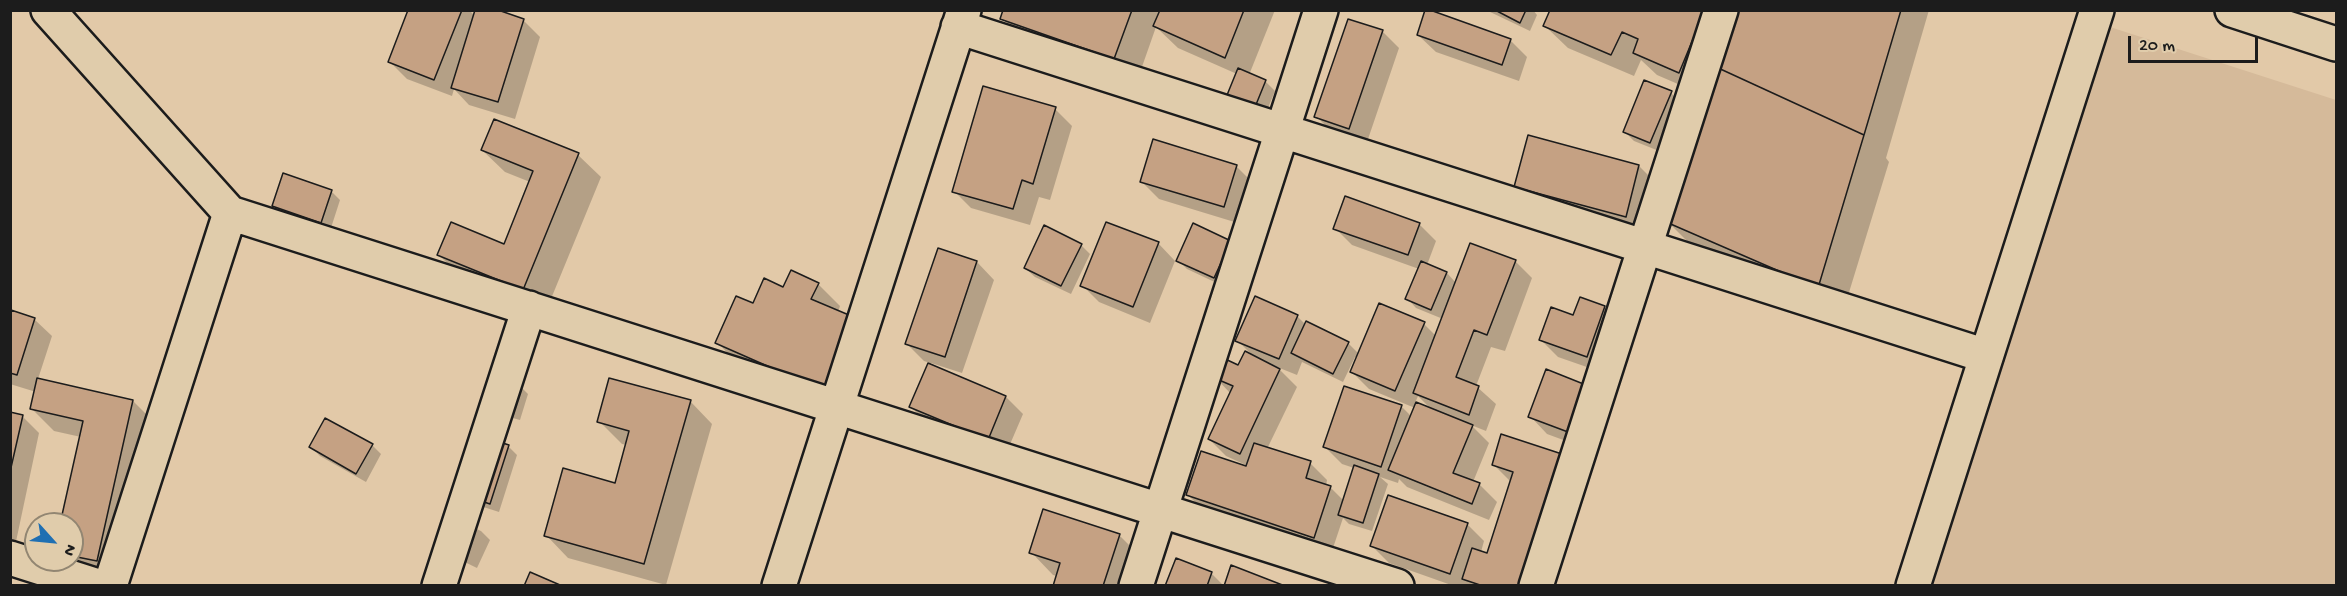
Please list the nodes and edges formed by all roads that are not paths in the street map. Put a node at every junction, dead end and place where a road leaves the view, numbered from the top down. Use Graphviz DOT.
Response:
graph roads {
  1 [pos="48,10"];
  2 [pos="1321,10"];
  3 [pos="1721,10"];
  4 [pos="2097,10"];
  5 [pos="2232,10"];
  6 [pos="961,19"];
  7 [pos="2337,44"];
  8 [pos="1283,131"];
  9 [pos="230,213"];
  10 [pos="1645,247"];
  11 [pos="529,308"];
  12 [pos="1986,356"];
  13 [pos="837,407"];
  14 [pos="1160,510"];
  15 [pos="10,558"];
  16 [pos="98,585"];
  17 [pos="110,585"];
  18 [pos="439,585"];
  19 [pos="779,585"];
  20 [pos="1136,585"];
  21 [pos="1397,585"];
  22 [pos="1536,585"];
  23 [pos="1913,585"];
  1 -- 9 [label="street"];
  2 -- 8 [label="street"];
  3 -- 10 [label="street"];
  4 -- 12 [label="street"];
  5 -- 7 [label="street"];
  6 -- 8 [label="street"];
  6 -- 13 [label="street"];
  8 -- 10 [label="street"];
  8 -- 14 [label="street"];
  9 -- 11 [label="street"];
  9 -- 17 [label="street"];
  10 -- 12 [label="street"];
  10 -- 22 [label="street"];
  11 -- 13 [label="street"];
  11 -- 18 [label="street"];
  12 -- 23 [label="street"];
  13 -- 14 [label="street"];
  13 -- 19 [label="street"];
  14 -- 20 [label="street"];
  14 -- 21 [label="street"];
  15 -- 16 [label="street"];
}
